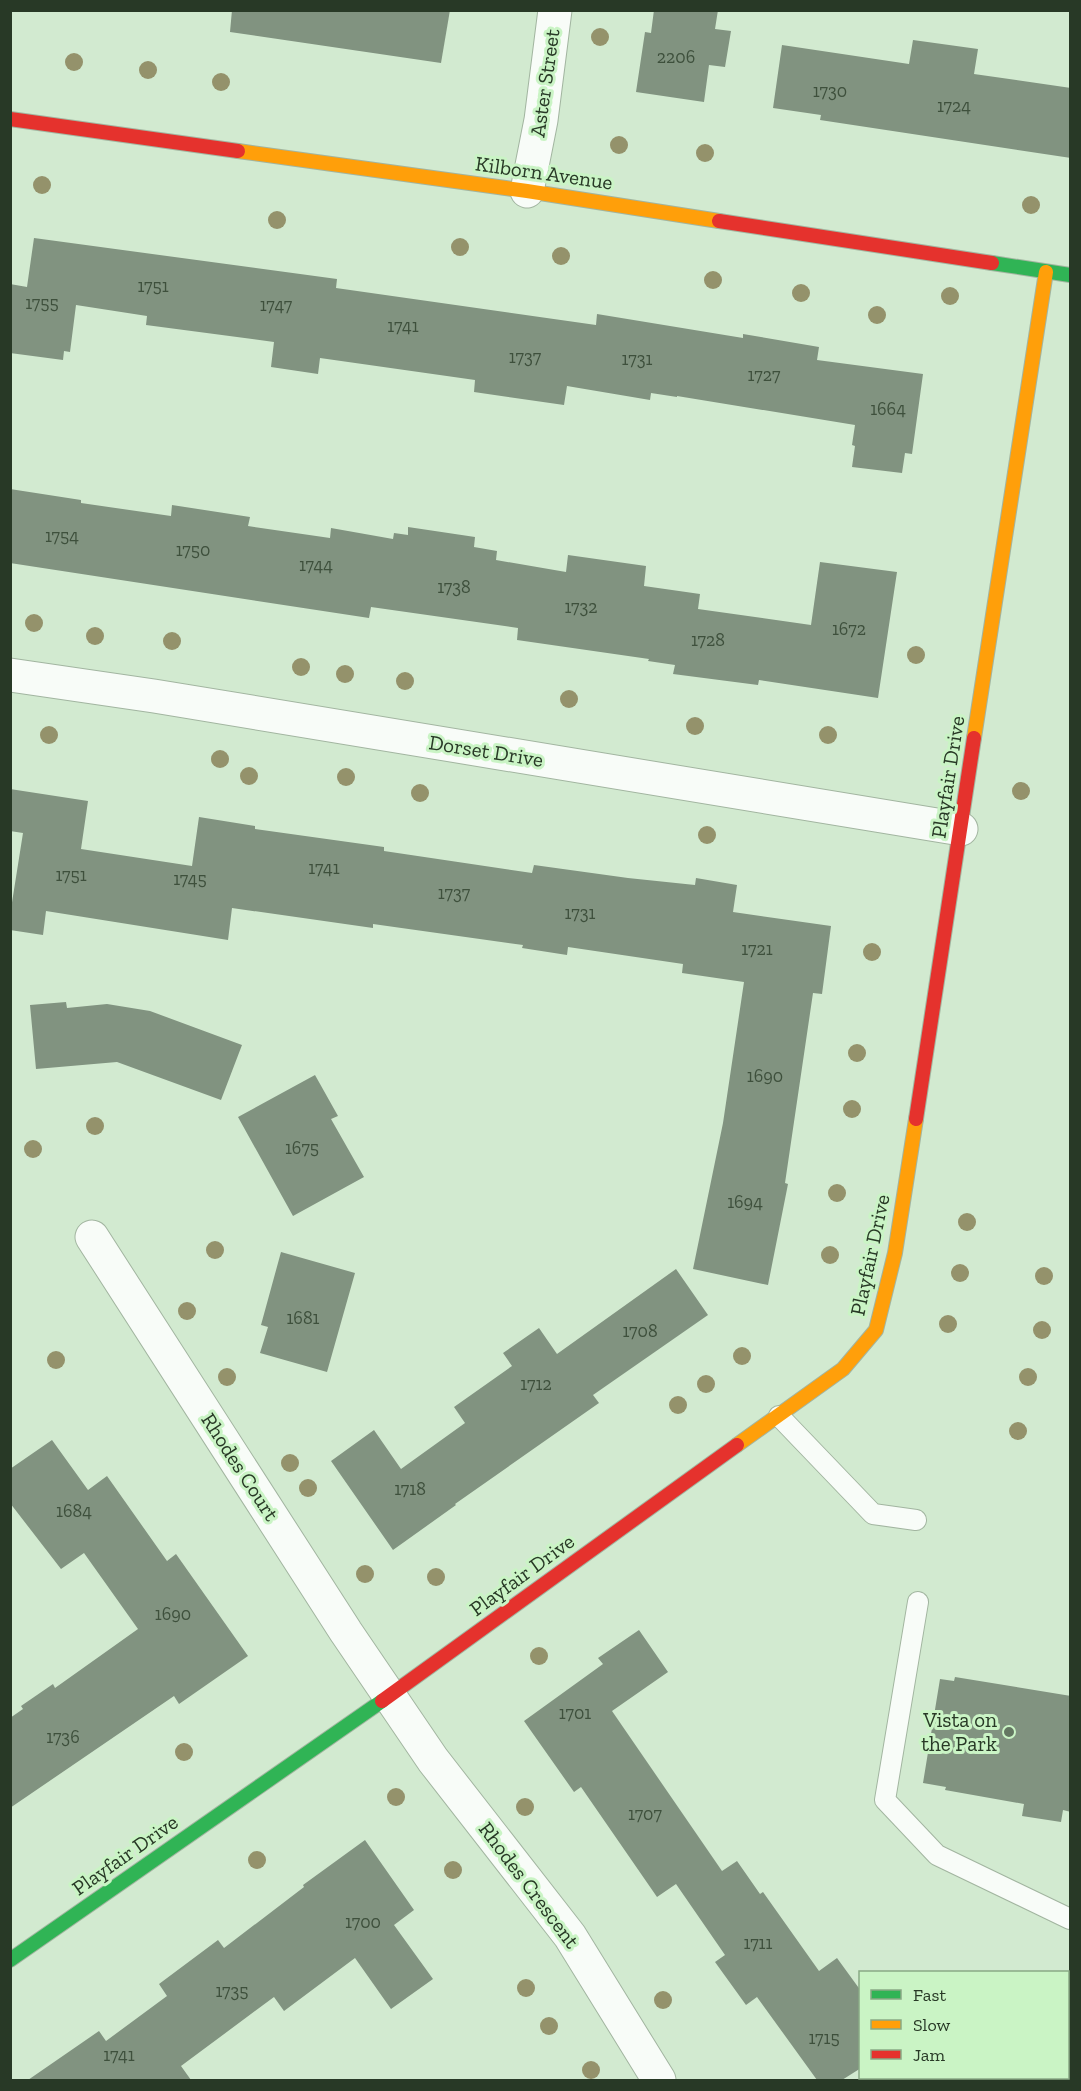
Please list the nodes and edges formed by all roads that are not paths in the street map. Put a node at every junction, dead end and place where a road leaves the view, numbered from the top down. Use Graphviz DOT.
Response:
graph roads {
  1 [pos="555,10"];
  2 [pos="10,119"];
  3 [pos="527,191"];
  4 [pos="1046,272"];
  5 [pos="1071,275"];
  6 [pos="10,675"];
  7 [pos="962,829"];
  8 [pos="92,1237"];
  9 [pos="779,1416"];
  10 [pos="916,1520"];
  11 [pos="918,1602"];
  12 [pos="390,1696"];
  13 [pos="1071,1919"];
  14 [pos="10,1960"];
  15 [pos="659,2080"];
  1 -- 3 [label="street, Aster Street"];
  2 -- 3 [label="street, Kilborn Avenue"];
  3 -- 4 [label="street, Kilborn Avenue"];
  4 -- 5 [label="street, Kilborn Avenue"];
  4 -- 7 [label="street, Playfair Drive"];
  6 -- 7 [label="street, Dorset Drive"];
  7 -- 9 [label="street, Playfair Drive"];
  8 -- 12 [label="street, Rhodes Court"];
  9 -- 10 [label="lane"];
  9 -- 12 [label="street, Playfair Drive"];
  11 -- 13 [label="lane"];
  12 -- 14 [label="street, Playfair Drive"];
  12 -- 15 [label="street, Rhodes Crescent"];
}
